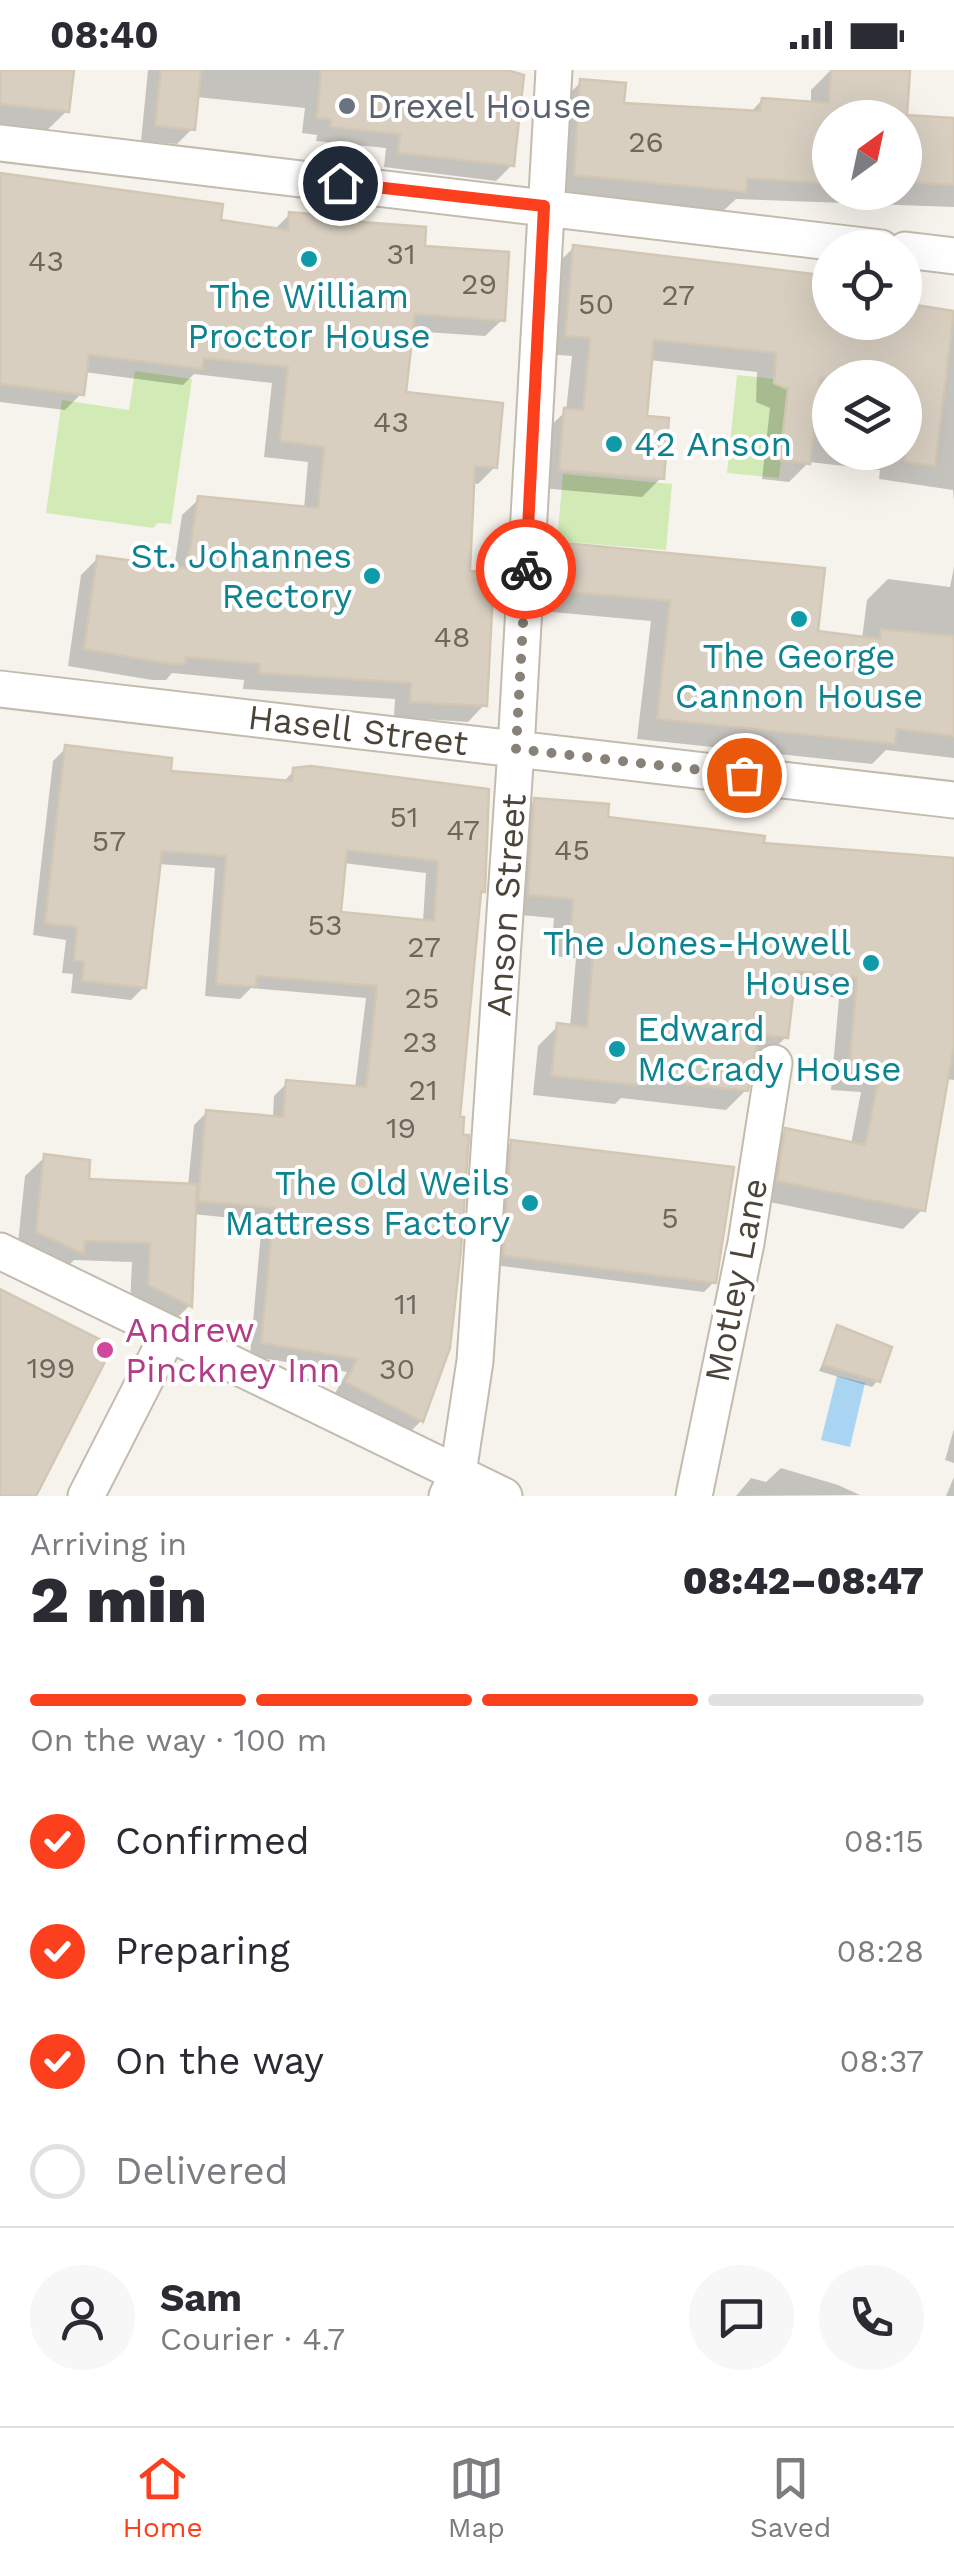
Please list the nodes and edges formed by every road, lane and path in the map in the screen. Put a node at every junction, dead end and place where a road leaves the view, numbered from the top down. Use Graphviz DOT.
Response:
graph roads {
  1 [pos="554,70"];
  2 [pos="0,143"];
  3 [pos="544,206"];
  4 [pos="812,239"];
  5 [pos="922,252"];
  6 [pos="954,256"];
  7 [pos="0,688"];
  8 [pos="516,749"];
  9 [pos="954,800"];
  10 [pos="774,1063"];
  11 [pos="0,1250"];
  12 [pos="168,1335"];
  13 [pos="452,1485"];
  14 [pos="86,1496"];
  15 [pos="504,1496"];
  16 [pos="694,1496"];
  1 -- 3 [label="street, Anson Street"];
  2 -- 3 [label="street"];
  3 -- 4 [label="street"];
  3 -- 8 [label="street, Anson Street"];
  5 -- 6 [label="street"];
  7 -- 8 [label="street, Hasell Street"];
  8 -- 9 [label="street, Hasell Street"];
  8 -- 13 [label="street, Anson Street"];
  10 -- 16 [label="street, Motley Lane"];
  11 -- 12 [label="street"];
  12 -- 13 [label="street"];
  12 -- 14 [label="street"];
  13 -- 15 [label="street"];
}
